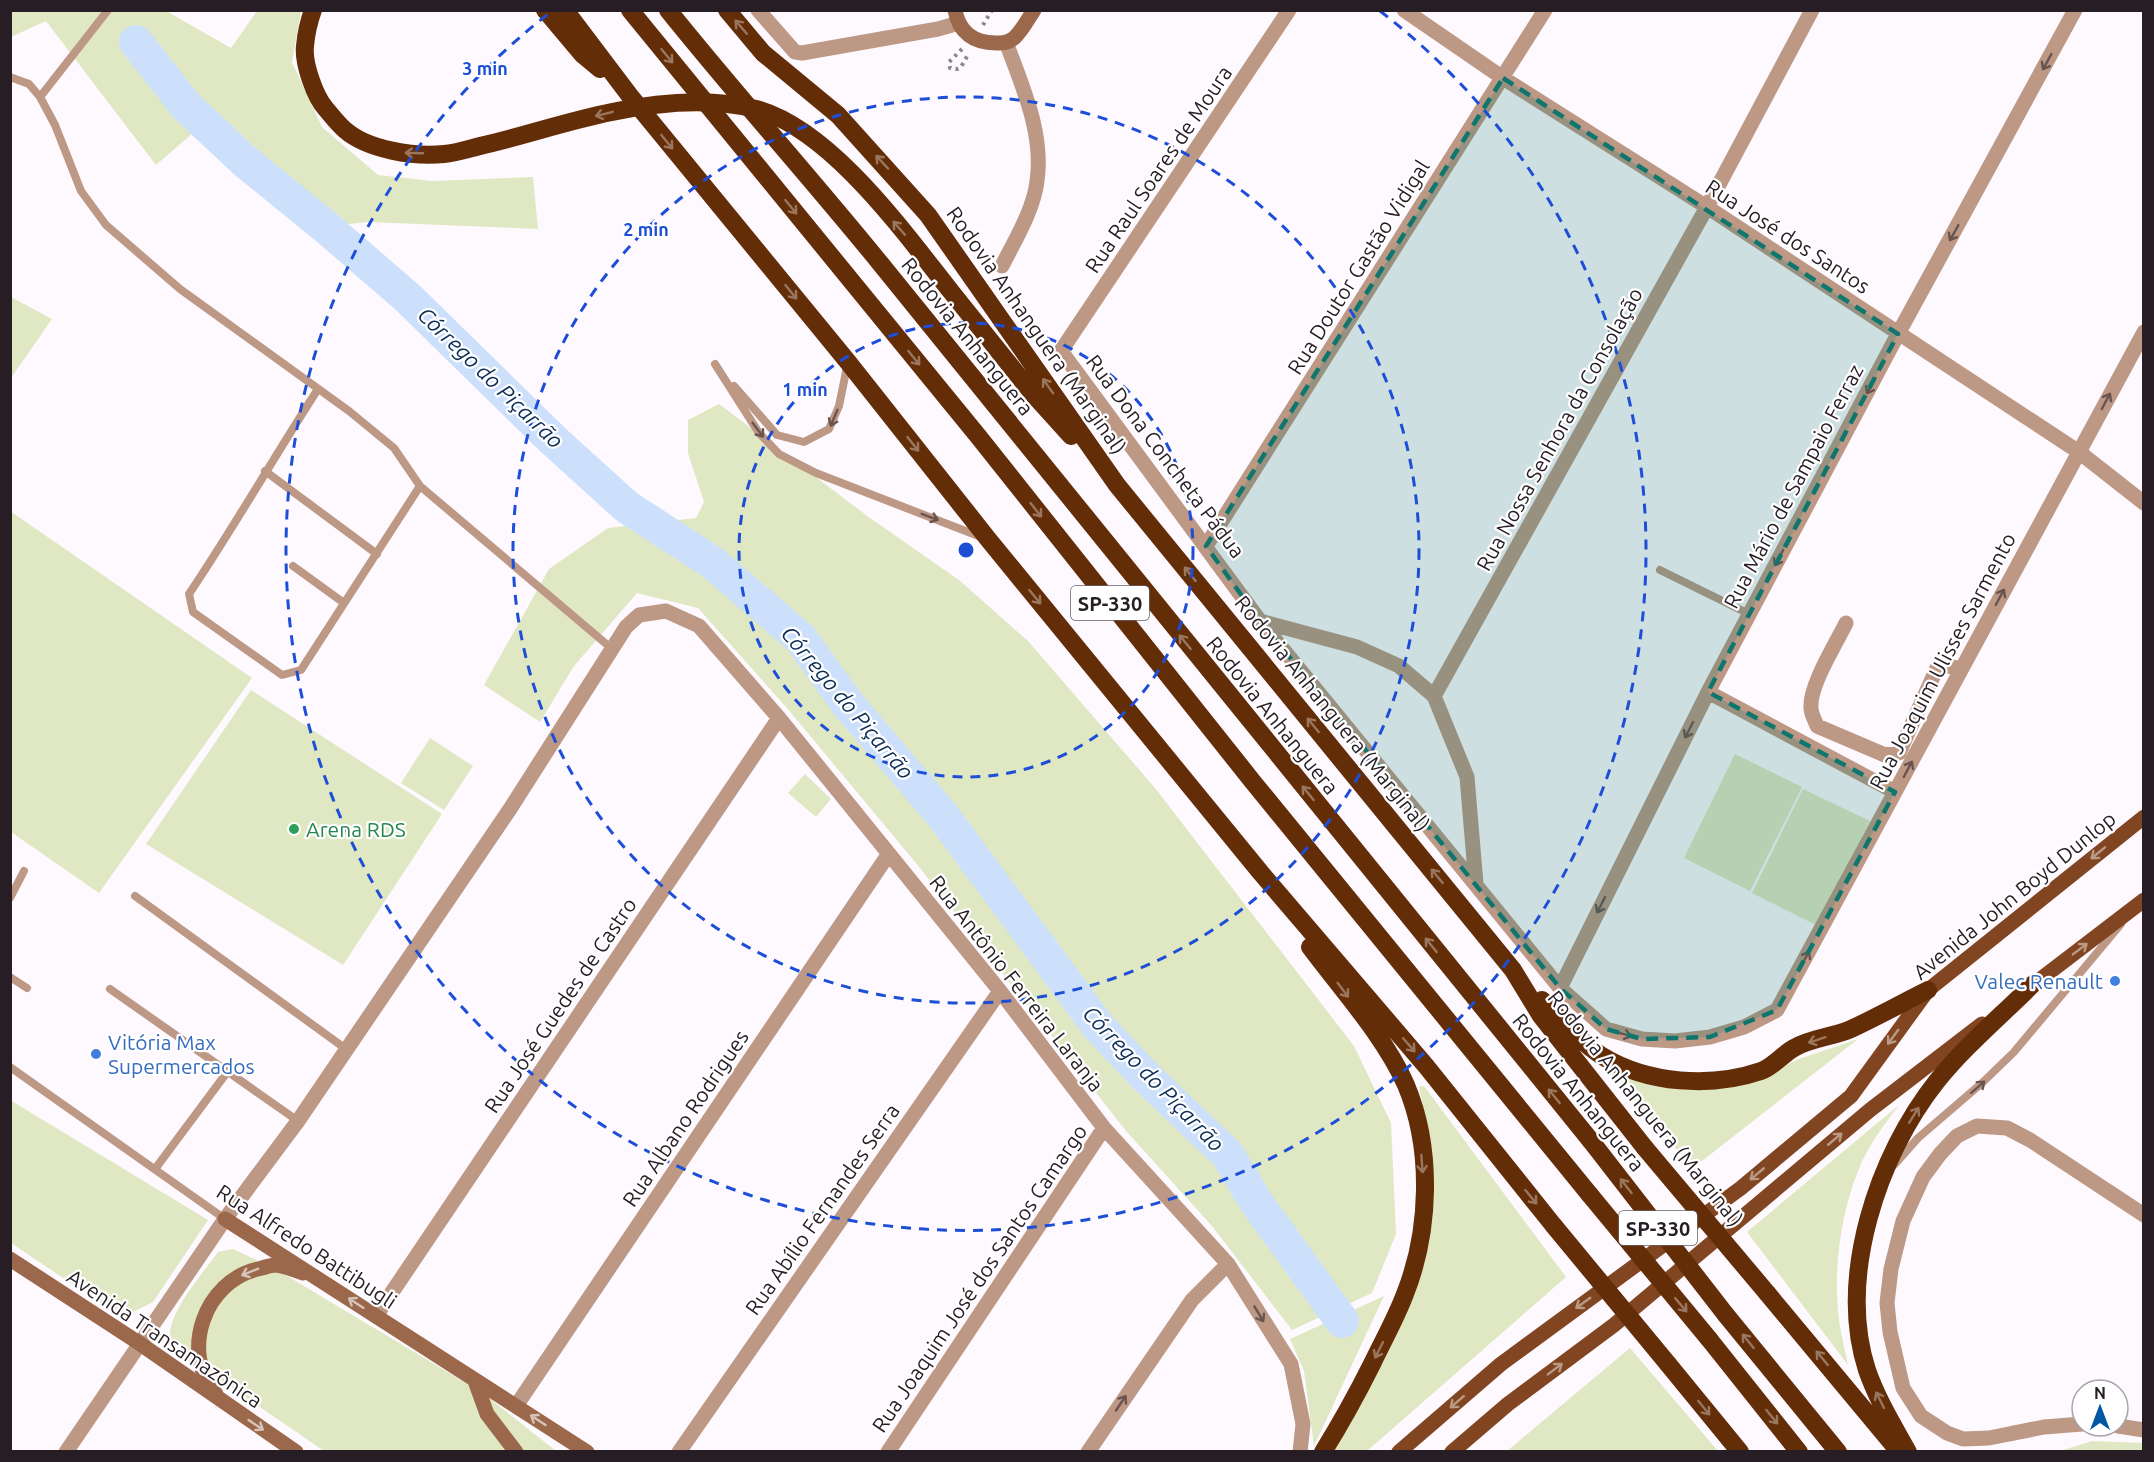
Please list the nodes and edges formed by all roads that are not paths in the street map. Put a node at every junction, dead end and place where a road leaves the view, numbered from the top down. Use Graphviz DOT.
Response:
graph roads {
  1 [pos="108,10"];
  2 [pos="313,10"];
  3 [pos="545,10"];
  4 [pos="565,10"];
  5 [pos="630,10"];
  6 [pos="668,10"];
  7 [pos="727,10"];
  8 [pos="758,10"];
  9 [pos="1034,10"];
  10 [pos="1289,10"];
  11 [pos="1404,10"];
  12 [pos="1545,10"];
  13 [pos="1812,10"];
  14 [pos="2075,10"];
  15 [pos="957,17"];
  16 [pos="1006,42"];
  17 [pos="10,77"];
  18 [pos="1503,78"];
  19 [pos="630,96"];
  20 [pos="40,97"];
  21 [pos="1707,207"];
  22 [pos="1002,266"];
  23 [pos="2144,333"];
  24 [pos="1898,334"];
  25 [pos="1061,351"];
  26 [pos="848,362"];
  27 [pos="318,389"];
  28 [pos="2079,453"];
  29 [pos="265,471"];
  30 [pos="1118,485"];
  31 [pos="420,486"];
  32 [pos="2144,502"];
  33 [pos="988,539"];
  34 [pos="1206,546"];
  35 [pos="377,554"];
  36 [pos="293,566"];
  37 [pos="1660,570"];
  38 [pos="344,603"];
  39 [pos="1749,614"];
  40 [pos="1260,621"];
  41 [pos="1846,623"];
  42 [pos="611,648"];
  43 [pos="1961,670"];
  44 [pos="1708,692"];
  45 [pos="1434,696"];
  46 [pos="779,718"];
  47 [pos="1895,792"];
  48 [pos="2144,817"];
  49 [pos="888,855"];
  50 [pos="24,871"];
  51 [pos="1261,873"];
  52 [pos="1476,884"];
  53 [pos="135,896"];
  54 [pos="10,898"];
  55 [pos="2140,903"];
  56 [pos="1513,970"];
  57 [pos="10,977"];
  58 [pos="2033,984"];
  59 [pos="27,988"];
  60 [pos="1560,988"];
  61 [pos="110,989"];
  62 [pos="1928,990"];
  63 [pos="1000,991"];
  64 [pos="1777,1010"];
  65 [pos="346,1050"];
  66 [pos="10,1067"];
  67 [pos="228,1071"];
  68 [pos="298,1121"];
  69 [pos="1104,1128"];
  70 [pos="155,1169"];
  71 [pos="1878,1187"];
  72 [pos="2144,1215"];
  73 [pos="225,1219"];
  74 [pos="10,1259"];
  75 [pos="1228,1264"];
  76 [pos="325,1282"];
  77 [pos="376,1316"];
  78 [pos="139,1343"];
  79 [pos="475,1381"];
  80 [pos="224,1403"];
  81 [pos="516,1406"];
  82 [pos="2070,1425"];
  83 [pos="66,1452"];
  84 [pos="296,1452"];
  85 [pos="516,1452"];
  86 [pos="587,1452"];
  87 [pos="679,1452"];
  88 [pos="888,1452"];
  89 [pos="1088,1452"];
  90 [pos="1300,1452"];
  91 [pos="1323,1452"];
  92 [pos="1399,1452"];
  93 [pos="1452,1452"];
  94 [pos="1740,1452"];
  95 [pos="1799,1452"];
  96 [pos="1838,1452"];
  97 [pos="1899,1452"];
  98 [pos="1908,1452"];
  1 -- 20 [label="lane"];
  30 -- 2 [label="highway, one-way, bridge"];
  3 -- 19 [label="highway"];
  4 -- 19 [label="highway"];
  5 -- 95 [label="highway, SP-330, one-way, bridge"];
  96 -- 6 [label="highway, Rodovia Anhanguera / SP-330, one-way, bridge"];
  30 -- 7 [label="highway, Rodovia Anhanguera (Marginal), one-way"];
  8 -- 15 [label="street"];
  9 -- 16 [label="street"];
  10 -- 25 [label="street, Rua Raul Soares de Moura"];
  11 -- 18 [label="street, Rua José dos Santos"];
  12 -- 18 [label="street, Rua Doutor Gastão Vidigal"];
  13 -- 21 [label="street, Rua Nossa Senhora da Consolação"];
  14 -- 24 [label="street, Rua Mário de Sampaio Ferraz, one-way"];
  15 -- 16 [label="street"];
  16 -- 22 [label="street"];
  17 -- 20 [label="lane"];
  18 -- 21 [label="street, Rua José dos Santos"];
  18 -- 34 [label="street, Rua Doutor Gastão Vidigal"];
  19 -- 26 [label="highway, one-way"];
  20 -- 27 [label="lane"];
  21 -- 24 [label="street, Rua José dos Santos"];
  21 -- 45 [label="street, Rua Nossa Senhora da Consolação"];
  28 -- 23 [label="street, Rua Joaquim Ulisses Sarmento, one-way"];
  24 -- 28 [label="street, Rua José dos Santos"];
  24 -- 39 [label="street, Rua Mário de Sampaio Ferraz, one-way"];
  25 -- 34 [label="street, Rua Dona Concheta Pádua"];
  26 -- 33 [label="highway, one-way"];
  26 -- 33 [label="lane, one-way"];
  27 -- 29 [label="lane"];
  27 -- 31 [label="lane"];
  28 -- 32 [label="street, Rua José dos Santos"];
  43 -- 28 [label="street, Rua Joaquim Ulisses Sarmento, one-way"];
  29 -- 35 [label="lane"];
  29 -- 38 [label="lane"];
  56 -- 30 [label="highway, Rodovia Anhanguera (Marginal), one-way"];
  31 -- 35 [label="lane"];
  31 -- 42 [label="lane"];
  33 -- 51 [label="highway, one-way"];
  34 -- 40 [label="street, Rua Dona Concheta Pádua"];
  35 -- 38 [label="lane"];
  36 -- 38 [label="lane"];
  37 -- 39 [label="lane"];
  39 -- 44 [label="street, Rua Mário de Sampaio Ferraz"];
  40 -- 45 [label="street"];
  40 -- 52 [label="street, Rua Dona Concheta Pádua"];
  41 -- 43 [label="street"];
  42 -- 46 [label="street, Rua Antônio Ferreira Laranja"];
  42 -- 65 [label="street"];
  47 -- 43 [label="street, Rua Joaquim Ulisses Sarmento, one-way"];
  44 -- 47 [label="street"];
  44 -- 60 [label="street, Rua Mário de Sampaio Ferraz, one-way"];
  45 -- 52 [label="street"];
  46 -- 49 [label="street, Rua Antônio Ferreira Laranja"];
  46 -- 77 [label="street, Rua José Guedes de Castro"];
  64 -- 47 [label="street, Rua Joaquim Ulisses Sarmento, one-way"];
  48 -- 62 [label="main road, Avenida John Boyd Dunlop, one-way"];
  49 -- 63 [label="street, Rua Antônio Ferreira Laranja"];
  49 -- 81 [label="street, Rua Albano Rodrigues"];
  50 -- 54 [label="lane"];
  51 -- 91 [label="highway, one-way"];
  51 -- 94 [label="highway, one-way, bridge"];
  52 -- 60 [label="street, Rua Dona Concheta Pádua"];
  53 -- 65 [label="lane"];
  58 -- 55 [label="main road, one-way"];
  71 -- 55 [label="lane, one-way"];
  62 -- 56 [label="highway, one-way"];
  97 -- 56 [label="highway, Rodovia Anhanguera (Marginal), one-way, bridge"];
  57 -- 59 [label="lane"];
  71 -- 58 [label="highway, one-way"];
  93 -- 58 [label="main road, one-way"];
  60 -- 64 [label="street, Rua Dona Concheta Pádua, one-way"];
  61 -- 67 [label="lane"];
  62 -- 92 [label="main road, Avenida John Boyd Dunlop, one-way"];
  63 -- 69 [label="street, Rua Antônio Ferreira Laranja"];
  63 -- 87 [label="street, Rua Abílio Fernandes Serra"];
  65 -- 68 [label="street"];
  66 -- 70 [label="lane, Rua Alfredo Battibugli"];
  67 -- 68 [label="lane"];
  67 -- 70 [label="lane"];
  68 -- 73 [label="street"];
  69 -- 75 [label="street, Rua Antônio Ferreira Laranja"];
  69 -- 88 [label="street, Rua Joaquim José dos Santos Camargo"];
  70 -- 73 [label="lane, Rua Alfredo Battibugli"];
  98 -- 71 [label="highway, one-way"];
  72 -- 82 [label="street"];
  73 -- 76 [label="street, Rua Alfredo Battibugli"];
  73 -- 78 [label="street"];
  74 -- 78 [label="street, Avenida Transamazônica"];
  89 -- 75 [label="street, one-way"];
  75 -- 90 [label="street, Rua Antônio Ferreira Laranja, one-way"];
  77 -- 76 [label="street, Rua Alfredo Battibugli, one-way"];
  76 -- 80 [label="street, one-way"];
  77 -- 79 [label="street, Rua Alfredo Battibugli"];
  78 -- 80 [label="street, Avenida Transamazônica"];
  78 -- 83 [label="street"];
  79 -- 81 [label="street, Rua Alfredo Battibugli"];
  79 -- 85 [label="street"];
  80 -- 84 [label="street, Avenida Transamazônica, one-way"];
  86 -- 81 [label="street, Rua Alfredo Battibugli, one-way"];
}
